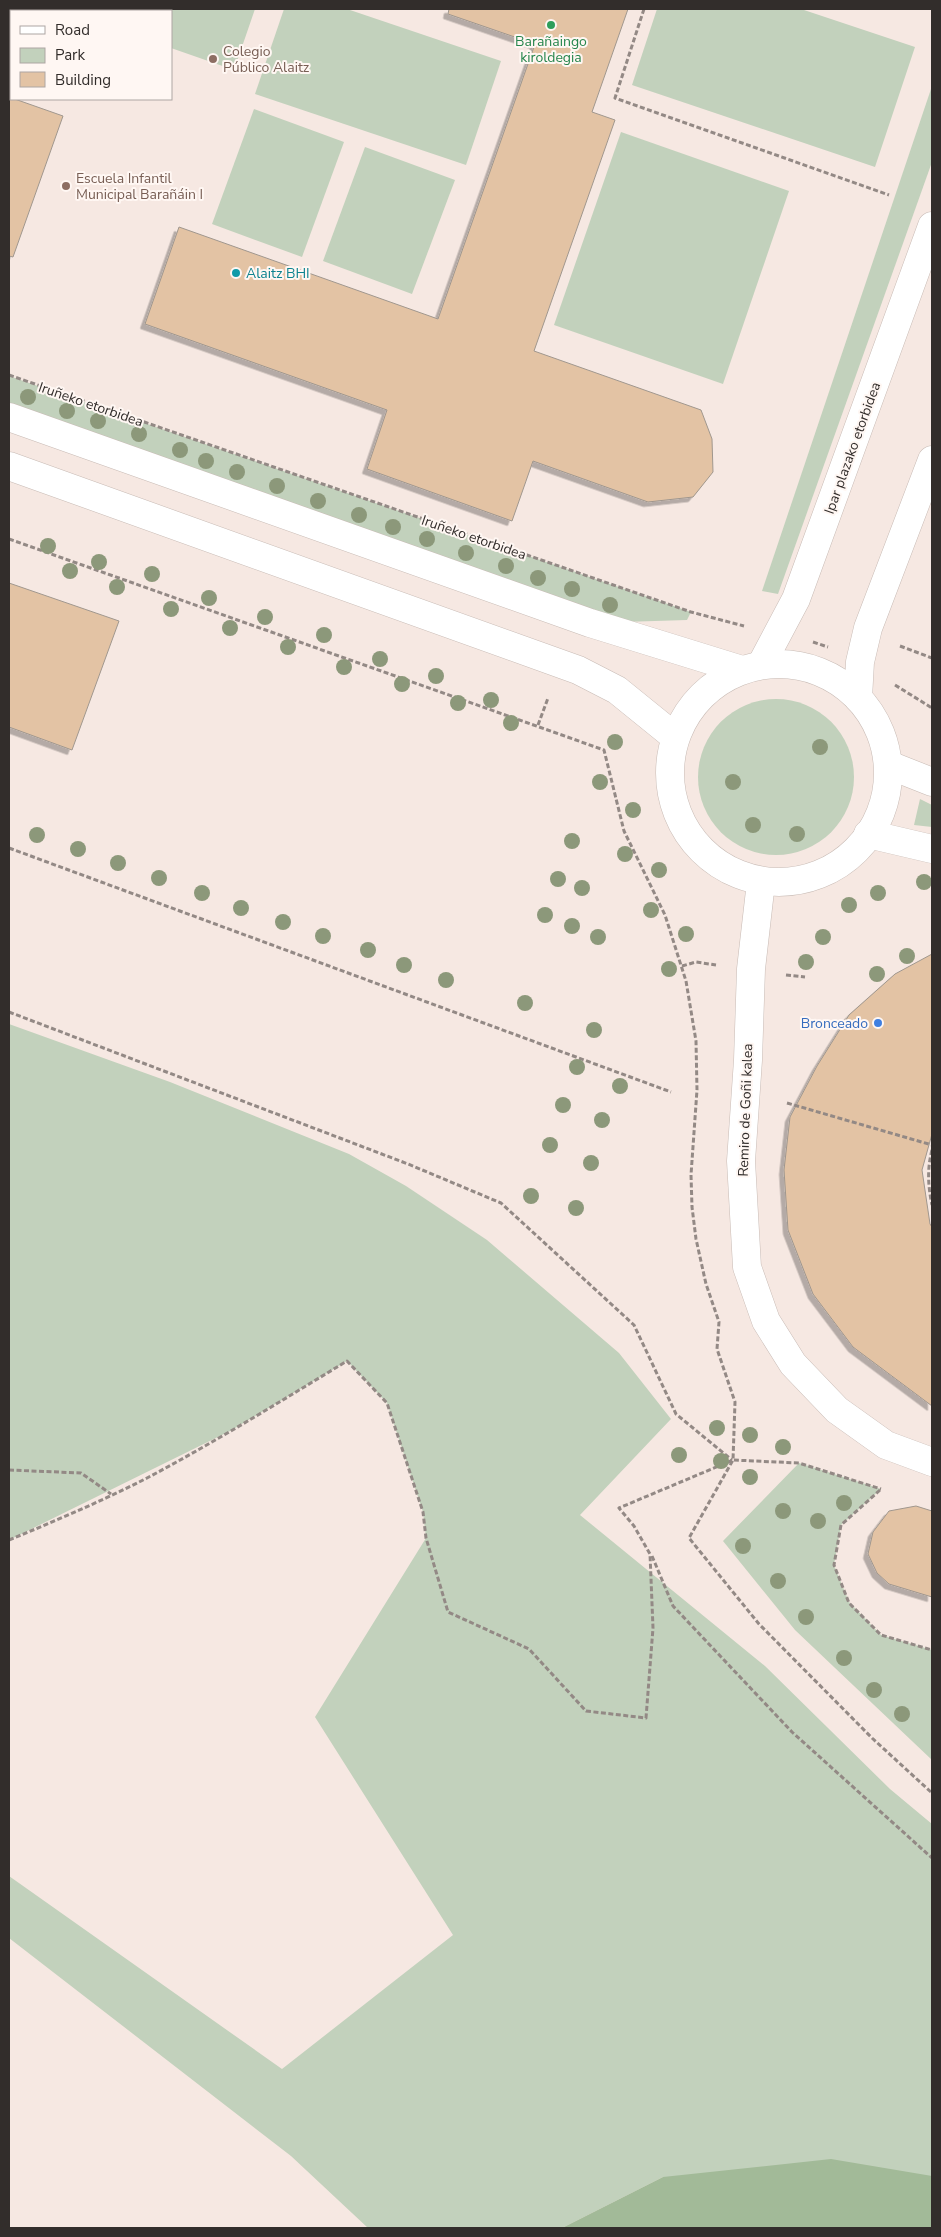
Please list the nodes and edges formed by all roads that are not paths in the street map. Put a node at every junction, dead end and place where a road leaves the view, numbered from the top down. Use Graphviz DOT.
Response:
graph roads {
  1 [pos="932,226"];
  2 [pos="9,417"];
  3 [pos="932,460"];
  4 [pos="9,466"];
  5 [pos="752,667"];
  6 [pos="858,698"];
  7 [pos="675,737"];
  8 [pos="888,765"];
  9 [pos="932,782"];
  10 [pos="868,834"];
  11 [pos="932,849"];
  12 [pos="761,882"];
  13 [pos="932,1462"];
  1 -- 5 [label="main road, Ipar plazako etorbidea"];
  2 -- 5 [label="main road"];
  3 -- 6 [label="main road"];
  4 -- 7 [label="main road"];
  5 -- 6 [label="main road"];
  5 -- 7 [label="main road"];
  6 -- 8 [label="main road"];
  7 -- 12 [label="main road"];
  8 -- 9 [label="main road"];
  8 -- 10 [label="main road"];
  10 -- 11 [label="main road"];
  10 -- 12 [label="main road"];
  12 -- 13 [label="main road, Remiro de Goñi kalea"];
}
